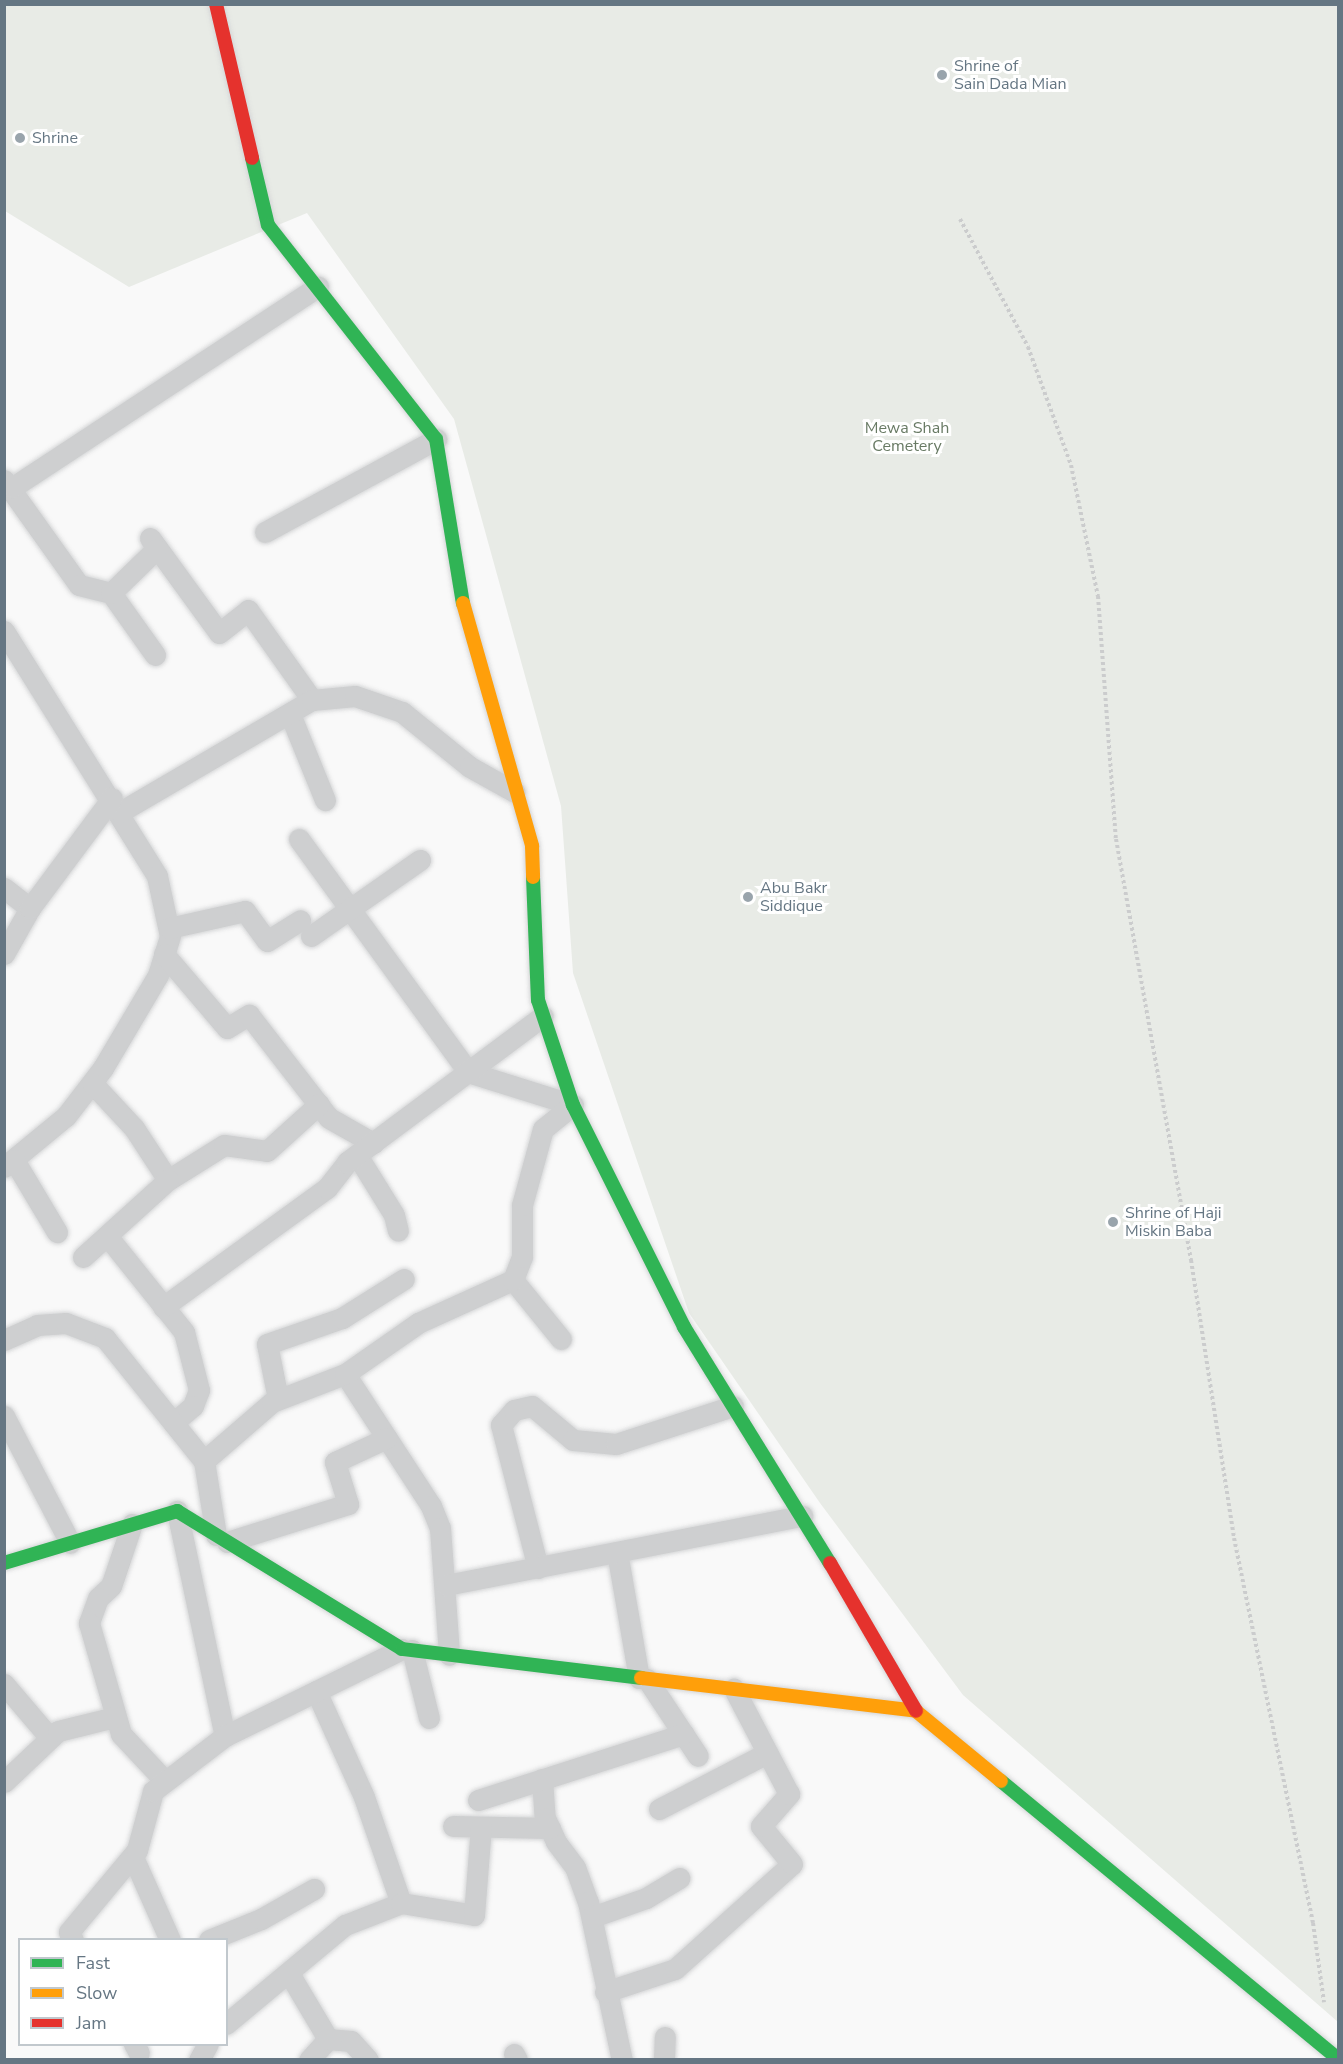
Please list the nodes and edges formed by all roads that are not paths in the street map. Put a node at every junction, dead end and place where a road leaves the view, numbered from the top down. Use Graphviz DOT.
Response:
graph roads {
  1 [pos="216,4"];
  2 [pos="318,287"];
  3 [pos="436,439"];
  4 [pos="9,484"];
  5 [pos="265,532"];
  6 [pos="111,593"];
  7 [pos="4,631"];
  8 [pos="155,655"];
  9 [pos="312,700"];
  10 [pos="290,714"];
  11 [pos="515,792"];
  12 [pos="325,800"];
  13 [pos="116,805"];
  14 [pos="299,839"];
  15 [pos="420,860"];
  16 [pos="4,888"];
  17 [pos="30,908"];
  18 [pos="350,909"];
  19 [pos="169,928"];
  20 [pos="4,954"];
  21 [pos="164,954"];
  22 [pos="543,1016"];
  23 [pos="468,1072"];
  24 [pos="92,1083"];
  25 [pos="319,1104"];
  26 [pos="573,1105"];
  27 [pos="365,1149"];
  28 [pos="9,1164"];
  29 [pos="168,1180"];
  30 [pos="398,1231"];
  31 [pos="57,1232"];
  32 [pos="108,1237"];
  33 [pos="83,1257"];
  34 [pos="404,1280"];
  35 [pos="513,1280"];
  36 [pos="163,1307"];
  37 [pos="561,1339"];
  38 [pos="4,1340"];
  39 [pos="345,1374"];
  40 [pos="278,1400"];
  41 [pos="733,1406"];
  42 [pos="4,1416"];
  43 [pos="173,1423"];
  44 [pos="387,1438"];
  45 [pos="204,1461"];
  46 [pos="177,1511"];
  47 [pos="802,1516"];
  48 [pos="132,1524"];
  49 [pos="222,1538"];
  50 [pos="70,1543"];
  51 [pos="617,1552"];
  52 [pos="4,1563"];
  53 [pos="538,1568"];
  54 [pos="446,1585"];
  55 [pos="407,1650"];
  56 [pos="449,1654"];
  57 [pos="643,1678"];
  58 [pos="4,1684"];
  59 [pos="734,1689"];
  60 [pos="316,1691"];
  61 [pos="916,1711"];
  62 [pos="115,1717"];
  63 [pos="429,1719"];
  64 [pos="684,1734"];
  65 [pos="225,1736"];
  66 [pos="50,1738"];
  67 [pos="767,1753"];
  68 [pos="698,1756"];
  69 [pos="6,1777"];
  70 [pos="542,1779"];
  71 [pos="165,1781"];
  72 [pos="478,1800"];
  73 [pos="659,1809"];
  74 [pos="453,1826"];
  75 [pos="481,1827"];
  76 [pos="550,1828"];
  77 [pos="133,1857"];
  78 [pos="679,1878"];
  79 [pos="314,1889"];
  80 [pos="401,1903"];
  81 [pos="592,1917"];
  82 [pos="72,1938"];
  83 [pos="169,1938"];
  84 [pos="214,1938"];
  85 [pos="290,1975"];
  86 [pos="605,1992"];
  87 [pos="228,2022"];
  88 [pos="665,2037"];
  89 [pos="328,2039"];
  90 [pos="207,2046"];
  91 [pos="199,2060"];
  92 [pos="309,2060"];
  93 [pos="368,2060"];
  94 [pos="622,2060"];
  95 [pos="664,2060"];
  96 [pos="1338,2060"];
  1 -- 2 [label="street"];
  2 -- 3 [label="street"];
  2 -- 4 [label="lane"];
  3 -- 5 [label="lane"];
  3 -- 11 [label="street"];
  4 -- 6 [label="lane"];
  6 -- 8 [label="lane"];
  6 -- 9 [label="lane"];
  7 -- 13 [label="lane"];
  9 -- 10 [label="lane"];
  9 -- 11 [label="lane"];
  10 -- 12 [label="lane"];
  10 -- 13 [label="lane"];
  11 -- 22 [label="street"];
  13 -- 17 [label="lane"];
  13 -- 19 [label="lane"];
  14 -- 18 [label="lane"];
  15 -- 18 [label="lane"];
  16 -- 17 [label="lane"];
  17 -- 20 [label="lane"];
  18 -- 19 [label="lane"];
  18 -- 23 [label="lane"];
  19 -- 21 [label="lane"];
  21 -- 24 [label="lane"];
  21 -- 25 [label="lane"];
  22 -- 23 [label="lane"];
  22 -- 26 [label="street"];
  23 -- 26 [label="lane"];
  23 -- 27 [label="lane"];
  24 -- 28 [label="lane"];
  24 -- 29 [label="lane"];
  25 -- 27 [label="lane"];
  25 -- 29 [label="lane"];
  26 -- 35 [label="lane"];
  26 -- 41 [label="street"];
  27 -- 30 [label="lane"];
  27 -- 36 [label="lane"];
  28 -- 31 [label="lane"];
  29 -- 32 [label="lane"];
  32 -- 33 [label="lane"];
  32 -- 36 [label="lane"];
  34 -- 40 [label="lane"];
  35 -- 37 [label="lane"];
  35 -- 39 [label="lane"];
  36 -- 43 [label="lane"];
  38 -- 43 [label="lane"];
  39 -- 40 [label="lane"];
  39 -- 44 [label="lane"];
  40 -- 45 [label="lane"];
  41 -- 47 [label="street"];
  41 -- 53 [label="lane"];
  42 -- 50 [label="lane"];
  43 -- 45 [label="lane"];
  44 -- 49 [label="lane"];
  44 -- 54 [label="lane"];
  45 -- 49 [label="lane"];
  46 -- 48 [label="street"];
  46 -- 49 [label="street"];
  46 -- 65 [label="lane"];
  47 -- 51 [label="lane"];
  47 -- 61 [label="street"];
  48 -- 50 [label="street"];
  48 -- 62 [label="lane"];
  49 -- 55 [label="street"];
  50 -- 52 [label="street"];
  51 -- 53 [label="lane"];
  51 -- 57 [label="lane"];
  53 -- 54 [label="lane"];
  54 -- 56 [label="lane"];
  55 -- 56 [label="street"];
  55 -- 60 [label="lane"];
  55 -- 63 [label="lane"];
  56 -- 57 [label="street"];
  57 -- 59 [label="street"];
  57 -- 64 [label="lane"];
  58 -- 66 [label="lane"];
  59 -- 61 [label="street"];
  59 -- 67 [label="lane"];
  60 -- 65 [label="lane"];
  60 -- 80 [label="lane"];
  61 -- 96 [label="street"];
  62 -- 66 [label="lane"];
  62 -- 71 [label="lane"];
  64 -- 68 [label="lane"];
  64 -- 70 [label="lane"];
  65 -- 71 [label="lane"];
  66 -- 69 [label="lane"];
  67 -- 73 [label="lane"];
  67 -- 86 [label="lane"];
  70 -- 72 [label="lane"];
  70 -- 76 [label="lane"];
  71 -- 77 [label="lane"];
  74 -- 75 [label="lane"];
  75 -- 76 [label="lane"];
  75 -- 80 [label="lane"];
  76 -- 81 [label="lane"];
  77 -- 82 [label="lane"];
  77 -- 83 [label="lane"];
  78 -- 81 [label="lane"];
  79 -- 84 [label="lane"];
  80 -- 85 [label="lane"];
  81 -- 86 [label="lane"];
  85 -- 87 [label="lane"];
  85 -- 89 [label="lane"];
  86 -- 94 [label="lane"];
  88 -- 95 [label="lane"];
  89 -- 92 [label="lane"];
  89 -- 93 [label="lane"];
  90 -- 91 [label="lane"];
}
